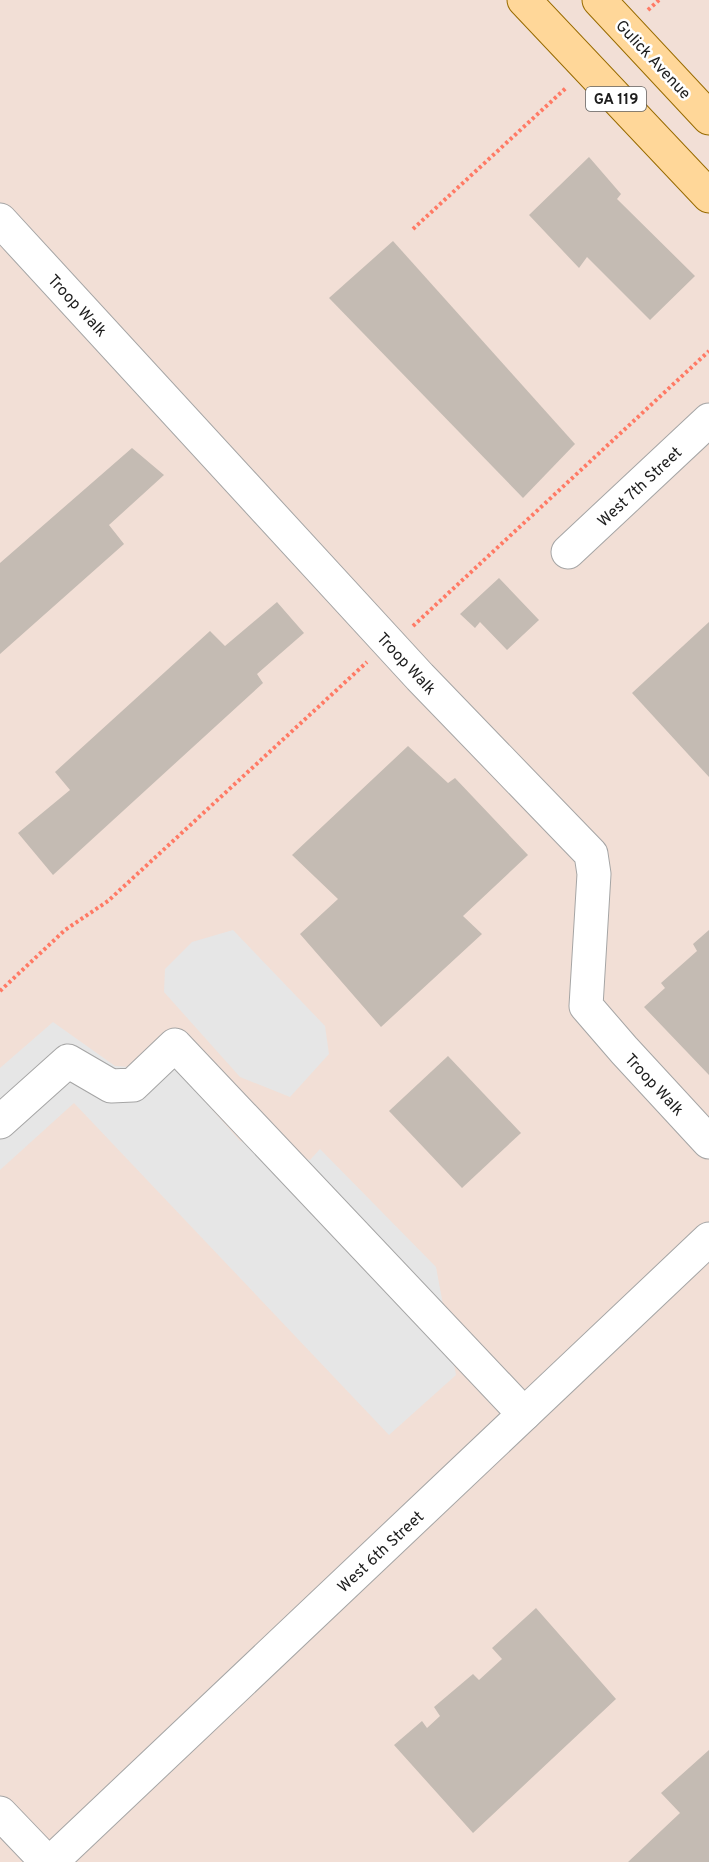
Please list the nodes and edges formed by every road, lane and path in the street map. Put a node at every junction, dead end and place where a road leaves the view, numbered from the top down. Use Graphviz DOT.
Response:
graph roads {
  1 [pos="524,0"];
  2 [pos="599,0"];
  3 [pos="587,68"];
  4 [pos="709,118"];
  5 [pos="709,196"];
  6 [pos="0,220"];
  7 [pos="413,229"];
  8 [pos="709,351"];
  9 [pos="709,420"];
  10 [pos="568,552"];
  11 [pos="392,646"];
  12 [pos="0,991"];
  13 [pos="0,1122"];
  14 [pos="709,1142"];
  15 [pos="709,1239"];
  16 [pos="524,1414"];
  17 [pos="0,1813"];
  18 [pos="49,1862"];
  1 -- 3 [label="main road, GA 119"];
  2 -- 4 [label="main road, Gulick Avenue"];
  3 -- 5 [label="main road, GA 119"];
  3 -- 7 [label="path"];
  6 -- 11 [label="street, Troop Walk"];
  8 -- 11 [label="path"];
  9 -- 10 [label="street, West 7th Street"];
  11 -- 12 [label="path"];
  11 -- 14 [label="street, Troop Walk"];
  13 -- 16 [label="street"];
  15 -- 16 [label="street, West 6th Street"];
  16 -- 18 [label="street, West 6th Street"];
  17 -- 18 [label="street"];
}
